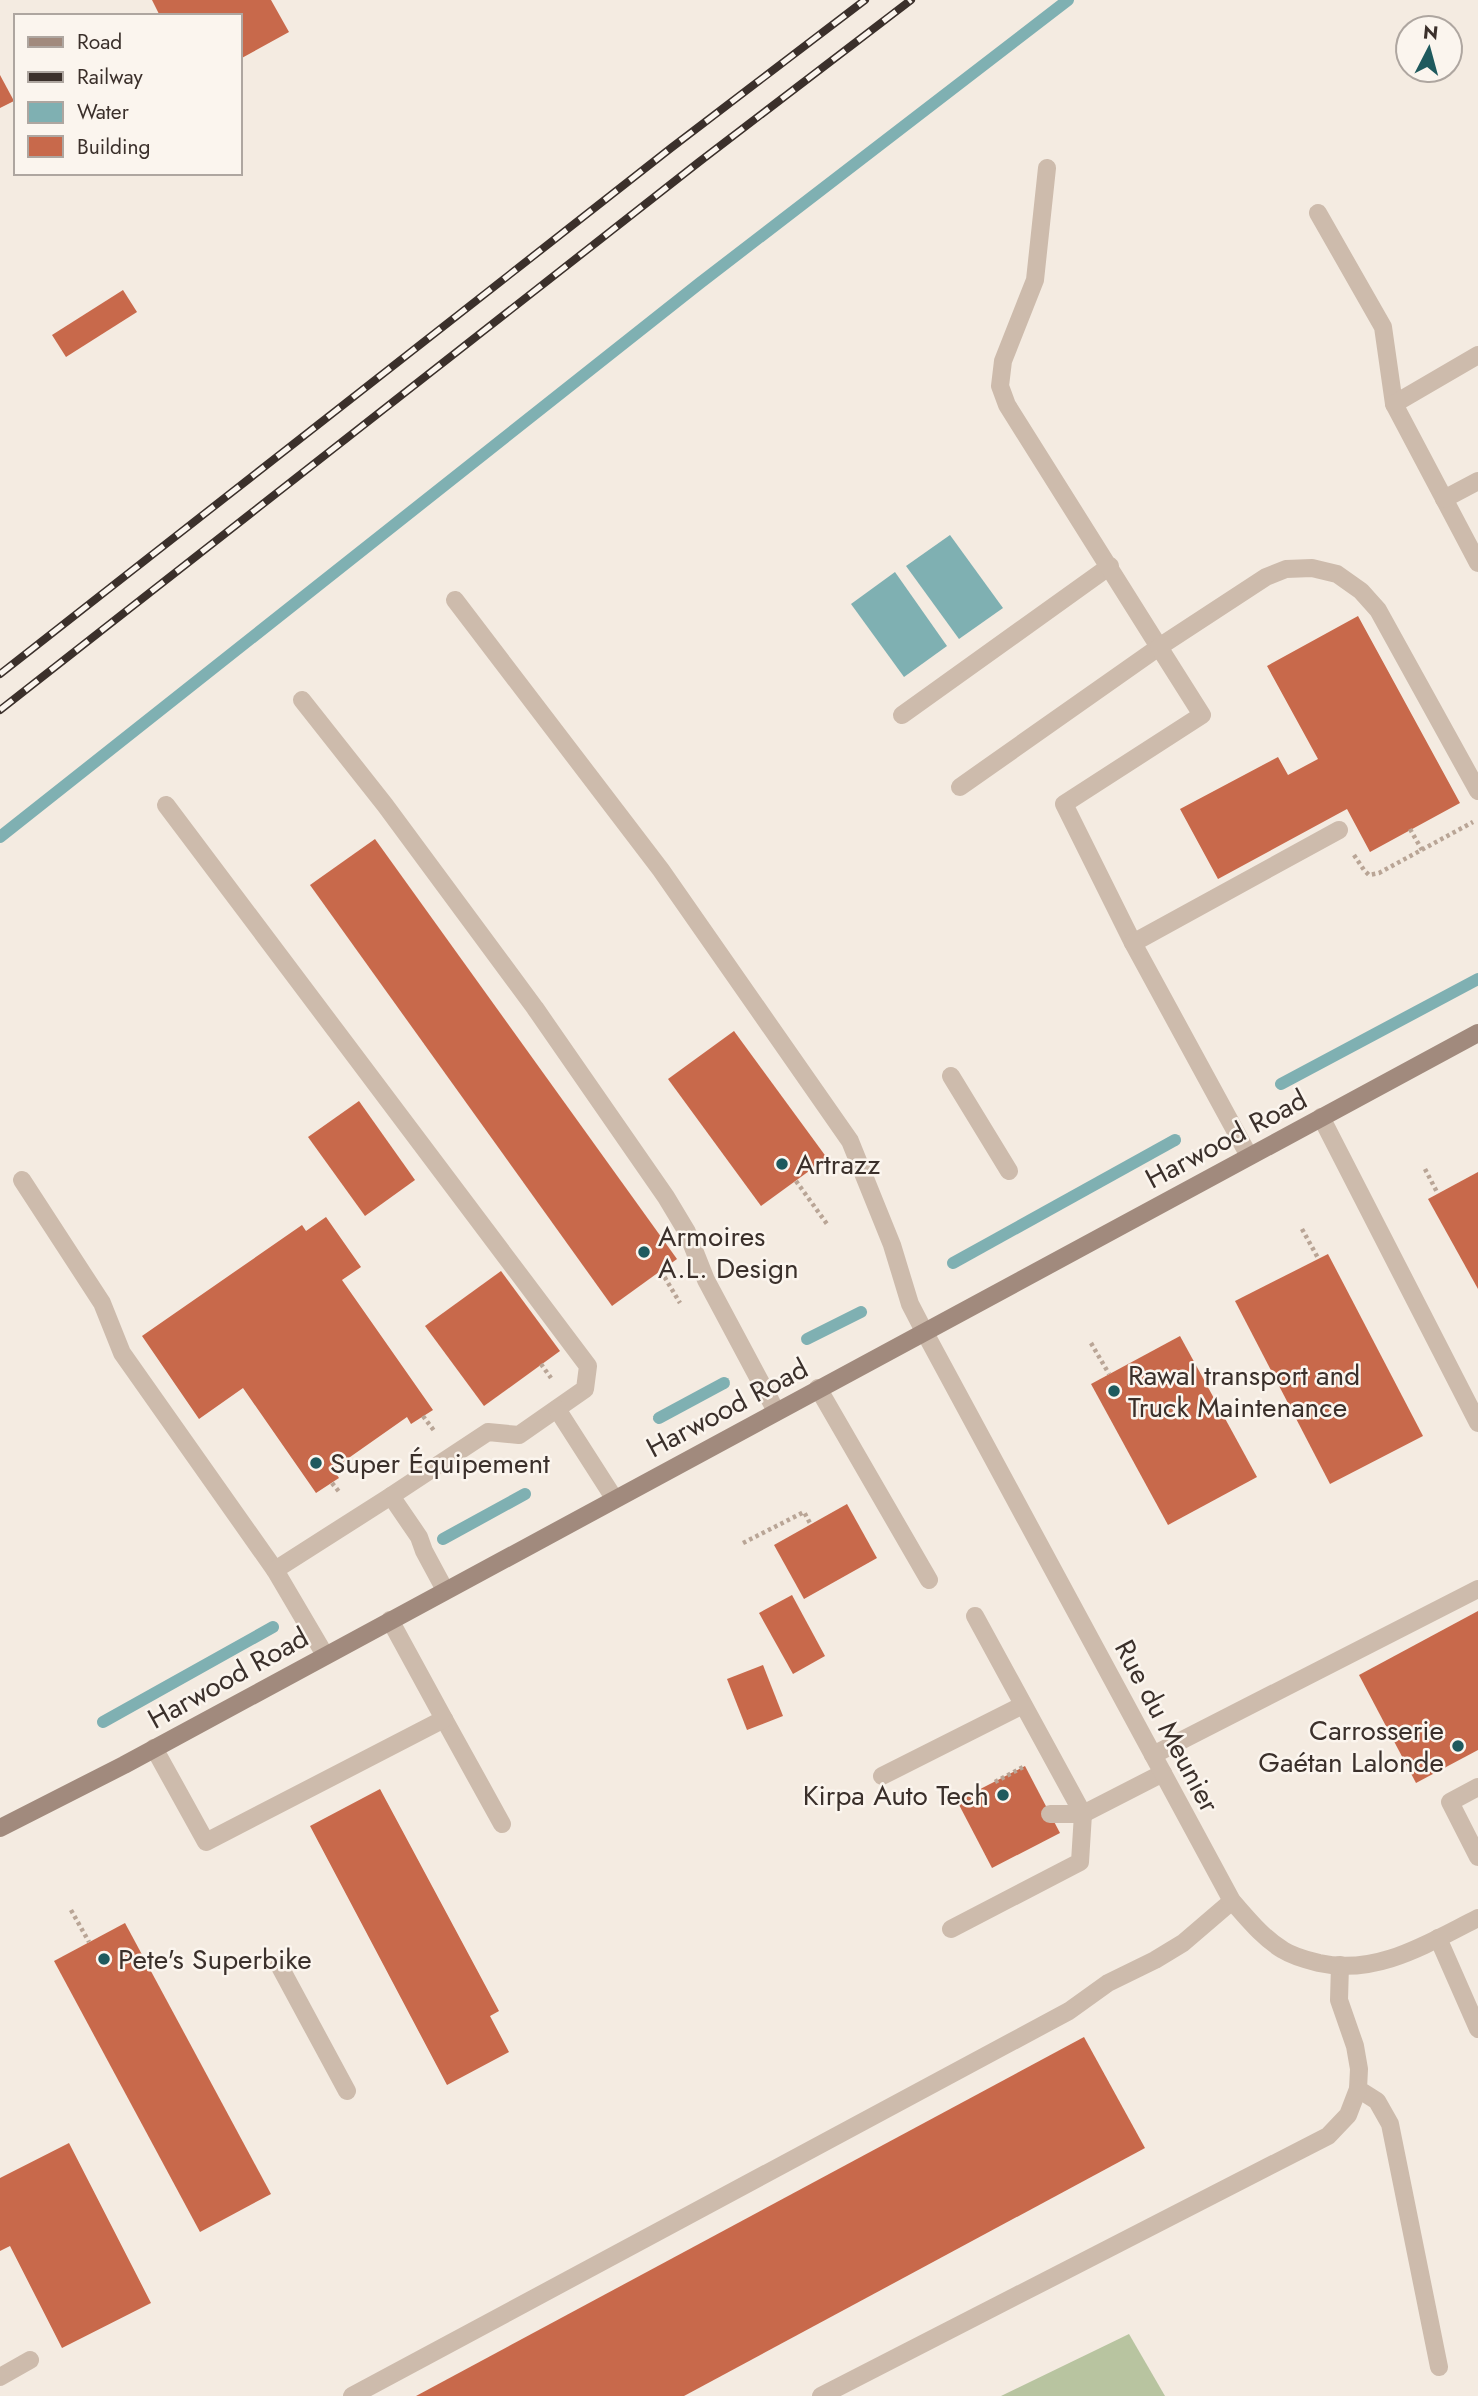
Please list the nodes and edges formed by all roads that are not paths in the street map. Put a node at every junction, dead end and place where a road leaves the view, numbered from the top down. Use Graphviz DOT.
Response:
graph roads {
  1 [pos="1047,168"];
  2 [pos="1318,213"];
  3 [pos="1478,355"];
  4 [pos="1394,404"];
  5 [pos="1478,481"];
  6 [pos="1444,499"];
  7 [pos="1478,563"];
  8 [pos="1110,565"];
  9 [pos="455,600"];
  10 [pos="1159,647"];
  11 [pos="302,700"];
  12 [pos="902,715"];
  13 [pos="960,787"];
  14 [pos="1478,791"];
  15 [pos="166,805"];
  16 [pos="1339,830"];
  17 [pos="1133,943"];
  18 [pos="1478,1033"];
  19 [pos="951,1076"];
  20 [pos="1321,1117"];
  21 [pos="1249,1156"];
  22 [pos="1009,1171"];
  23 [pos="22,1180"];
  24 [pos="924,1331"];
  25 [pos="818,1388"];
  26 [pos="557,1409"];
  27 [pos="776,1411"];
  28 [pos="1478,1423"];
  29 [pos="391,1496"];
  30 [pos="614,1498"];
  31 [pos="275,1570"];
  32 [pos="929,1580"];
  33 [pos="1478,1589"];
  34 [pos="445,1590"];
  35 [pos="975,1616"];
  36 [pos="390,1620"];
  37 [pos="325,1654"];
  38 [pos="1023,1705"];
  39 [pos="444,1719"];
  40 [pos="154,1748"];
  41 [pos="1153,1755"];
  42 [pos="1163,1773"];
  43 [pos="882,1776"];
  44 [pos="1478,1787"];
  45 [pos="1050,1814"];
  46 [pos="1083,1814"];
  47 [pos="502,1824"];
  48 [pos="0,1828"];
  49 [pos="1478,1857"];
  50 [pos="1232,1901"];
  51 [pos="1478,1919"];
  52 [pos="951,1929"];
  53 [pos="1438,1938"];
  54 [pos="279,1965"];
  55 [pos="1340,1965"];
  56 [pos="1478,2029"];
  57 [pos="1358,2089"];
  58 [pos="347,2091"];
  59 [pos="30,2360"];
  60 [pos="1439,2367"];
  61 [pos="0,2377"];
  62 [pos="352,2396"];
  63 [pos="821,2396"];
  1 -- 8 [label="street"];
  2 -- 4 [label="street"];
  3 -- 4 [label="street"];
  4 -- 6 [label="street"];
  5 -- 6 [label="street"];
  6 -- 7 [label="street"];
  8 -- 10 [label="street"];
  8 -- 12 [label="street"];
  9 -- 24 [label="street, Rue du Meunier"];
  10 -- 13 [label="street"];
  10 -- 14 [label="street"];
  10 -- 17 [label="street"];
  11 -- 27 [label="street"];
  15 -- 26 [label="street"];
  16 -- 17 [label="street"];
  17 -- 21 [label="street"];
  18 -- 20 [label="main road, Harwood Road"];
  19 -- 22 [label="street"];
  20 -- 21 [label="main road, Harwood Road"];
  20 -- 28 [label="street"];
  21 -- 24 [label="main road, Harwood Road"];
  23 -- 31 [label="street"];
  24 -- 25 [label="main road, Harwood Road"];
  24 -- 41 [label="street, Rue du Meunier"];
  25 -- 27 [label="main road, Harwood Road"];
  25 -- 32 [label="street"];
  26 -- 29 [label="street"];
  26 -- 30 [label="street"];
  27 -- 30 [label="main road, Harwood Road"];
  29 -- 31 [label="street"];
  29 -- 34 [label="street"];
  30 -- 34 [label="main road, Harwood Road"];
  31 -- 37 [label="street"];
  33 -- 41 [label="street"];
  34 -- 36 [label="main road, Harwood Road"];
  35 -- 38 [label="street"];
  36 -- 37 [label="main road, Harwood Road"];
  36 -- 39 [label="street"];
  37 -- 40 [label="main road, Harwood Road"];
  38 -- 43 [label="street"];
  38 -- 46 [label="street"];
  39 -- 40 [label="street"];
  39 -- 47 [label="street"];
  40 -- 48 [label="main road, Harwood Road"];
  41 -- 42 [label="street, Rue du Meunier"];
  42 -- 46 [label="street"];
  42 -- 50 [label="street, Rue du Meunier"];
  44 -- 49 [label="street"];
  45 -- 46 [label="street"];
  46 -- 52 [label="street"];
  50 -- 55 [label="street, Rue du Meunier"];
  50 -- 62 [label="street"];
  51 -- 53 [label="street, Rue du Meunier"];
  53 -- 55 [label="street, Rue du Meunier"];
  53 -- 56 [label="street"];
  54 -- 58 [label="street"];
  55 -- 57 [label="street"];
  57 -- 60 [label="street"];
  57 -- 63 [label="street"];
  59 -- 61 [label="street"];
}
